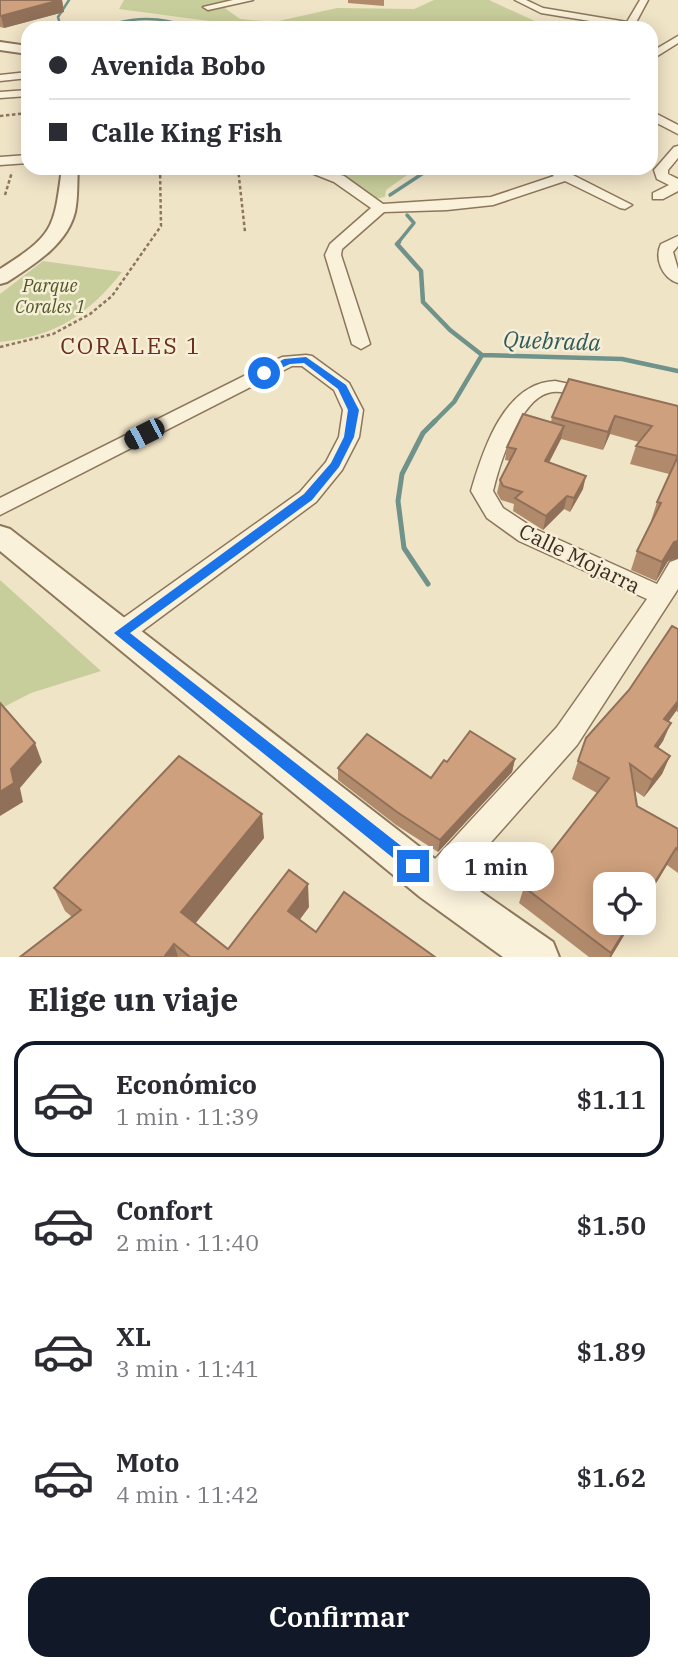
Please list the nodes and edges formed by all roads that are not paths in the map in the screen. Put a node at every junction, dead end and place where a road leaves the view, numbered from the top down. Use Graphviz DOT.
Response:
graph roads {
  1 [pos="249,0"];
  2 [pos="519,0"];
  3 [pos="644,0"];
  4 [pos="208,7"];
  5 [pos="598,21"];
  6 [pos="632,21"];
  7 [pos="678,39"];
  8 [pos="0,46"];
  9 [pos="21,49"];
  10 [pos="658,52"];
  11 [pos="21,76"];
  12 [pos="0,78"];
  13 [pos="21,94"];
  14 [pos="0,95"];
  15 [pos="658,119"];
  16 [pos="678,130"];
  17 [pos="678,150"];
  18 [pos="21,160"];
  19 [pos="0,161"];
  20 [pos="69,175"];
  21 [pos="327,175"];
  22 [pos="566,176"];
  23 [pos="678,185"];
  24 [pos="658,195"];
  25 [pos="625,205"];
  26 [pos="380,208"];
  27 [pos="678,240"];
  28 [pos="0,278"];
  29 [pos="678,278"];
  30 [pos="361,344"];
  31 [pos="614,399"];
  32 [pos="0,507"];
  33 [pos="0,536"];
  34 [pos="678,568"];
  35 [pos="662,597"];
  36 [pos="121,633"];
  37 [pos="434,883"];
  38 [pos="538,957"];
  1 -- 4 [label="street"];
  2 -- 5 [label="street"];
  3 -- 6 [label="street"];
  7 -- 10 [label="street"];
  8 -- 9 [label="street"];
  11 -- 12 [label="street"];
  13 -- 14 [label="street"];
  15 -- 16 [label="street"];
  17 -- 23 [label="street"];
  18 -- 19 [label="street"];
  20 -- 28 [label="street"];
  21 -- 26 [label="street"];
  22 -- 25 [label="street"];
  22 -- 26 [label="street"];
  23 -- 24 [label="street"];
  26 -- 30 [label="street"];
  27 -- 29 [label="street"];
  31 -- 35 [label="street, Calle Mojarra"];
  32 -- 36 [label="street"];
  33 -- 36 [label="street"];
  34 -- 35 [label="street"];
  35 -- 37 [label="street"];
  36 -- 37 [label="street"];
  37 -- 38 [label="street"];
}
